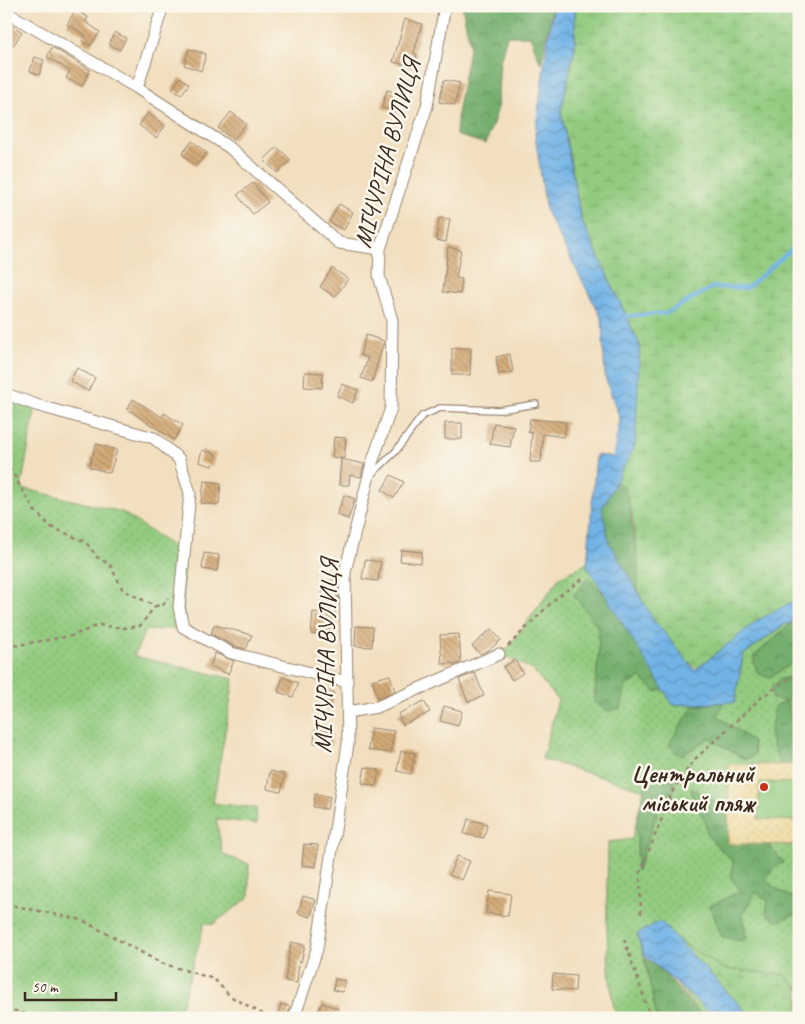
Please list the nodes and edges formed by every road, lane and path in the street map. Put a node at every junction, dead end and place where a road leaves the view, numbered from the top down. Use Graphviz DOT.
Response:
graph roads {
  1 [pos="163,6"];
  2 [pos="445,6"];
  3 [pos="6,12"];
  4 [pos="137,88"];
  5 [pos="380,249"];
  6 [pos="6,394"];
  7 [pos="536,404"];
  8 [pos="6,461"];
  9 [pos="368,478"];
  10 [pos="584,578"];
  11 [pos="170,597"];
  12 [pos="155,606"];
  13 [pos="6,647"];
  14 [pos="500,654"];
  15 [pos="799,674"];
  16 [pos="347,682"];
  17 [pos="348,712"];
  18 [pos="6,904"];
  19 [pos="641,914"];
  20 [pos="624,939"];
  21 [pos="6,1008"];
  22 [pos="38,1018"];
  23 [pos="270,1018"];
  24 [pos="294,1018"];
  25 [pos="651,1018"];
  1 -- 4 [label="street"];
  2 -- 5 [label="street, МІЧУРІНА ВУЛИЦЯ"];
  3 -- 4 [label="street"];
  4 -- 5 [label="street"];
  5 -- 9 [label="street, МІЧУРІНА ВУЛИЦЯ"];
  6 -- 16 [label="street"];
  7 -- 9 [label="lane"];
  8 -- 12 [label="path"];
  9 -- 16 [label="street, МІЧУРІНА ВУЛИЦЯ"];
  10 -- 14 [label="path"];
  11 -- 12 [label="path"];
  12 -- 13 [label="path"];
  14 -- 17 [label="street"];
  15 -- 19 [label="path"];
  16 -- 17 [label="street, МІЧУРІНА ВУЛИЦЯ"];
  17 -- 24 [label="street, МІЧУРІНА ВУЛИЦЯ"];
  18 -- 23 [label="path"];
  20 -- 25 [label="path"];
  21 -- 22 [label="path"];
}
